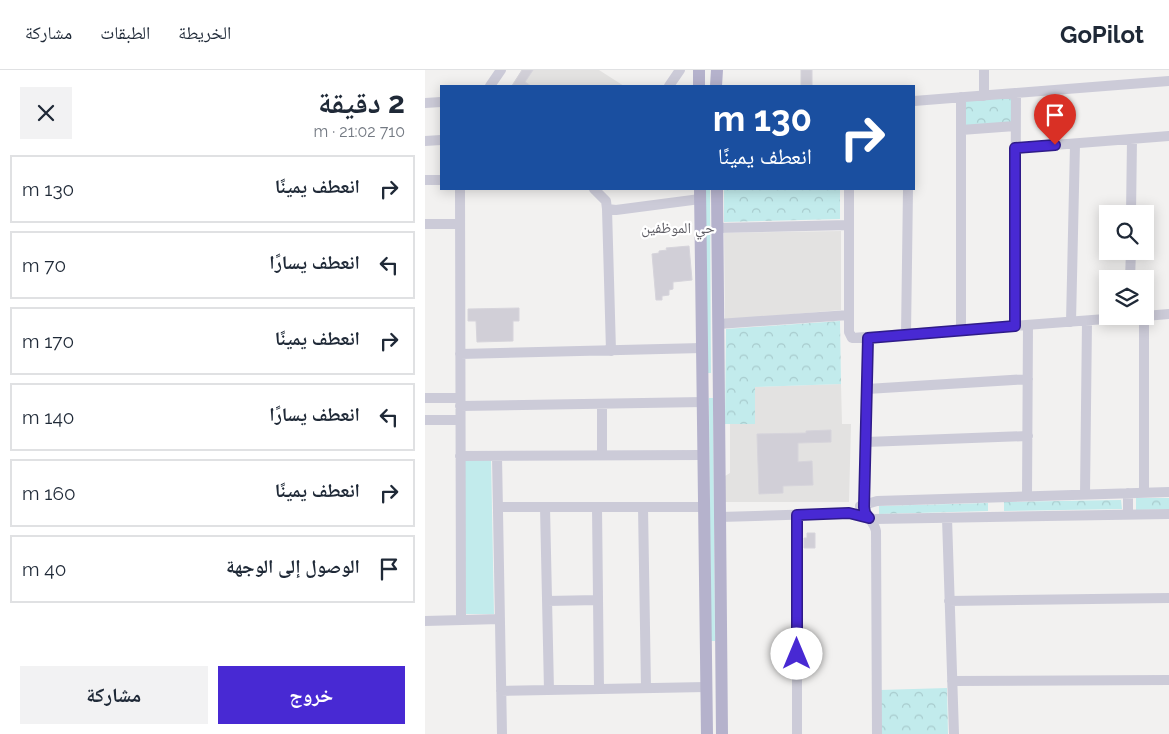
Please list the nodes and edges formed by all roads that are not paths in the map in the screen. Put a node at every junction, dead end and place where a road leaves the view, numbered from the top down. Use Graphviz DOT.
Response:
graph roads {
  1 [pos="501,70"];
  2 [pos="680,70"];
  3 [pos="699,70"];
  4 [pos="717,70"];
  5 [pos="984,70"];
  6 [pos="1169,81"];
  7 [pos="491,85"];
  8 [pos="670,85"];
  9 [pos="699,85"];
  10 [pos="716,85"];
  11 [pos="1016,93"];
  12 [pos="984,96"];
  13 [pos="961,97"];
  14 [pos="915,101"];
  15 [pos="440,102"];
  16 [pos="425,103"];
  17 [pos="1015,126"];
  18 [pos="961,130"];
  19 [pos="1169,136"];
  20 [pos="1132,139"];
  21 [pos="440,140"];
  22 [pos="425,141"];
  23 [pos="1075,144"];
  24 [pos="1015,148"];
  25 [pos="425,180"];
  26 [pos="440,180"];
  27 [pos="460,190"];
  28 [pos="598,190"];
  29 [pos="717,190"];
  30 [pos="849,190"];
  31 [pos="908,190"];
  32 [pos="700,194"];
  33 [pos="1131,205"];
  34 [pos="607,209"];
  35 [pos="425,224"];
  36 [pos="460,224"];
  37 [pos="849,225"];
  38 [pos="717,228"];
  39 [pos="1169,314"];
  40 [pos="849,315"];
  41 [pos="1154,315"];
  42 [pos="1099,320"];
  43 [pos="1087,321"];
  44 [pos="1071,322"];
  45 [pos="718,324"];
  46 [pos="1028,325"];
  47 [pos="1145,325"];
  48 [pos="1015,326"];
  49 [pos="961,330"];
  50 [pos="906,335"];
  51 [pos="868,338"];
  52 [pos="702,348"];
  53 [pos="611,350"];
  54 [pos="460,354"];
  55 [pos="703,376"];
  56 [pos="719,378"];
  57 [pos="1028,379"];
  58 [pos="867,389"];
  59 [pos="719,395"];
  60 [pos="425,398"];
  61 [pos="703,400"];
  62 [pos="460,402"];
  63 [pos="602,404"];
  64 [pos="425,420"];
  65 [pos="460,420"];
  66 [pos="1028,436"];
  67 [pos="866,442"];
  68 [pos="602,455"];
  69 [pos="703,455"];
  70 [pos="460,456"];
  71 [pos="497,456"];
  72 [pos="1144,492"];
  73 [pos="1169,492"];
  74 [pos="1128,493"];
  75 [pos="1085,494"];
  76 [pos="1027,496"];
  77 [pos="996,498"];
  78 [pos="864,504"];
  79 [pos="498,507"];
  80 [pos="545,507"];
  81 [pos="597,507"];
  82 [pos="643,507"];
  83 [pos="704,507"];
  84 [pos="849,513"];
  85 [pos="1169,514"];
  86 [pos="797,515"];
  87 [pos="1128,515"];
  88 [pos="720,517"];
  89 [pos="997,517"];
  90 [pos="869,518"];
  91 [pos="947,518"];
  92 [pos="1169,598"];
  93 [pos="547,600"];
  94 [pos="598,600"];
  95 [pos="949,601"];
  96 [pos="500,619"];
  97 [pos="461,620"];
  98 [pos="425,621"];
  99 [pos="705,643"];
  100 [pos="721,643"];
  101 [pos="706,662"];
  102 [pos="721,662"];
  103 [pos="1169,680"];
  104 [pos="952,681"];
  105 [pos="706,687"];
  106 [pos="645,688"];
  107 [pos="599,689"];
  108 [pos="549,690"];
  109 [pos="501,691"];
  110 [pos="502,734"];
  111 [pos="707,734"];
  112 [pos="722,734"];
  113 [pos="797,734"];
  114 [pos="877,734"];
  115 [pos="953,734"];
  1 -- 7 [label="street"];
  2 -- 8 [label="street"];
  3 -- 9 [label="main road"];
  4 -- 10 [label="main road"];
  5 -- 12 [label="street"];
  6 -- 11 [label="street"];
  11 -- 12 [label="street"];
  11 -- 17 [label="street"];
  12 -- 13 [label="street"];
  13 -- 14 [label="street"];
  13 -- 18 [label="street"];
  15 -- 16 [label="street"];
  17 -- 18 [label="street"];
  17 -- 24 [label="street"];
  18 -- 49 [label="street"];
  19 -- 20 [label="street"];
  20 -- 23 [label="street"];
  20 -- 33 [label="street"];
  21 -- 22 [label="street"];
  23 -- 24 [label="street"];
  23 -- 44 [label="street"];
  24 -- 48 [label="street"];
  25 -- 26 [label="street"];
  27 -- 36 [label="street"];
  28 -- 34 [label="street"];
  29 -- 38 [label="main road"];
  30 -- 37 [label="street"];
  31 -- 50 [label="street"];
  32 -- 34 [label="street"];
  32 -- 52 [label="main road"];
  34 -- 53 [label="street"];
  35 -- 36 [label="street"];
  36 -- 54 [label="street"];
  37 -- 38 [label="street"];
  37 -- 40 [label="street"];
  38 -- 45 [label="main road"];
  39 -- 41 [label="street"];
  40 -- 45 [label="street"];
  40 -- 51 [label="street"];
  42 -- 43 [label="street"];
  43 -- 44 [label="street"];
  43 -- 75 [label="street"];
  44 -- 46 [label="street"];
  45 -- 56 [label="main road"];
  46 -- 48 [label="street"];
  46 -- 57 [label="street"];
  47 -- 72 [label="street"];
  48 -- 49 [label="street"];
  49 -- 50 [label="street"];
  50 -- 51 [label="street"];
  51 -- 58 [label="street"];
  52 -- 53 [label="street"];
  52 -- 55 [label="main road"];
  53 -- 54 [label="street"];
  54 -- 62 [label="street"];
  55 -- 56 [label="main road"];
  55 -- 61 [label="main road"];
  56 -- 59 [label="main road"];
  57 -- 58 [label="street"];
  57 -- 66 [label="street"];
  58 -- 67 [label="street"];
  59 -- 61 [label="main road"];
  59 -- 88 [label="main road"];
  60 -- 62 [label="street"];
  61 -- 63 [label="street"];
  61 -- 69 [label="main road"];
  62 -- 63 [label="street"];
  62 -- 65 [label="street"];
  63 -- 68 [label="street"];
  64 -- 65 [label="street"];
  65 -- 70 [label="street"];
  66 -- 67 [label="street"];
  66 -- 76 [label="street"];
  67 -- 78 [label="street"];
  68 -- 69 [label="street"];
  68 -- 71 [label="street"];
  69 -- 83 [label="main road"];
  70 -- 71 [label="street"];
  70 -- 97 [label="street"];
  71 -- 79 [label="street"];
  72 -- 73 [label="street"];
  72 -- 74 [label="street"];
  74 -- 75 [label="street"];
  74 -- 87 [label="street"];
  75 -- 76 [label="street"];
  76 -- 77 [label="street"];
  77 -- 78 [label="street"];
  77 -- 89 [label="street"];
  78 -- 84 [label="street"];
  78 -- 90 [label="street"];
  79 -- 80 [label="street"];
  79 -- 96 [label="street"];
  80 -- 81 [label="street"];
  80 -- 93 [label="street"];
  81 -- 82 [label="street"];
  81 -- 94 [label="street"];
  82 -- 83 [label="street"];
  82 -- 106 [label="street"];
  83 -- 99 [label="main road"];
  84 -- 86 [label="street"];
  84 -- 90 [label="street"];
  85 -- 87 [label="street"];
  86 -- 88 [label="street"];
  86 -- 113 [label="street"];
  87 -- 89 [label="street"];
  88 -- 100 [label="main road"];
  89 -- 91 [label="street"];
  90 -- 91 [label="street"];
  90 -- 114 [label="street"];
  91 -- 95 [label="street"];
  92 -- 95 [label="street"];
  93 -- 94 [label="street"];
  93 -- 108 [label="street"];
  94 -- 107 [label="street"];
  95 -- 104 [label="street"];
  96 -- 97 [label="street"];
  96 -- 109 [label="street"];
  97 -- 98 [label="street"];
  99 -- 100 [label="main road"];
  99 -- 101 [label="main road"];
  100 -- 102 [label="main road"];
  101 -- 102 [label="main road"];
  101 -- 105 [label="main road"];
  102 -- 112 [label="main road"];
  103 -- 104 [label="street"];
  104 -- 115 [label="street"];
  105 -- 106 [label="street"];
  105 -- 111 [label="main road"];
  106 -- 107 [label="street"];
  107 -- 108 [label="street"];
  108 -- 109 [label="street"];
  109 -- 110 [label="street"];
}
